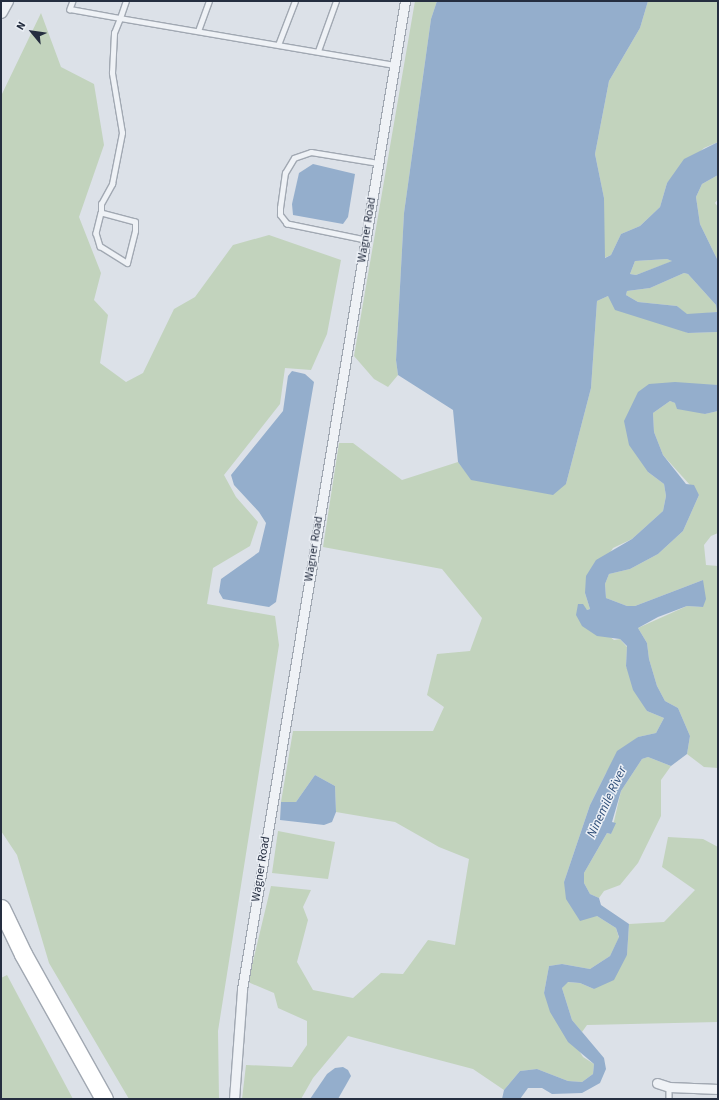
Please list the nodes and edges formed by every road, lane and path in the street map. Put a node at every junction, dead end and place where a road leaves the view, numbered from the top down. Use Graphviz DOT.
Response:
graph roads {
  1 [pos="7,1"];
  2 [pos="73,1"];
  3 [pos="126,1"];
  4 [pos="209,1"];
  5 [pos="295,1"];
  6 [pos="336,1"];
  7 [pos="405,1"];
  8 [pos="1,12"];
  9 [pos="120,18"];
  10 [pos="198,31"];
  11 [pos="278,45"];
  12 [pos="318,51"];
  13 [pos="394,65"];
  14 [pos="378,163"];
  15 [pos="101,212"];
  16 [pos="365,240"];
  17 [pos="1,908"];
  18 [pos="657,1083"];
  19 [pos="669,1086"];
  20 [pos="718,1089"];
  21 [pos="104,1099"];
  22 [pos="234,1099"];
  23 [pos="669,1099"];
  1 -- 8 [label="street"];
  2 -- 9 [label="lane"];
  3 -- 9 [label="lane"];
  4 -- 10 [label="lane"];
  5 -- 11 [label="lane"];
  6 -- 12 [label="lane"];
  7 -- 13 [label="street, Wagner Road"];
  9 -- 10 [label="lane"];
  9 -- 15 [label="lane"];
  10 -- 11 [label="lane"];
  11 -- 12 [label="lane"];
  12 -- 13 [label="lane"];
  13 -- 14 [label="street, Wagner Road"];
  14 -- 16 [label="street, Wagner Road"];
  14 -- 16 [label="lane"];
  15 -- 15 [label="lane"];
  16 -- 22 [label="street, Wagner Road"];
  17 -- 21 [label="highway"];
  18 -- 19 [label="street"];
  19 -- 20 [label="street"];
  19 -- 23 [label="lane"];
}
